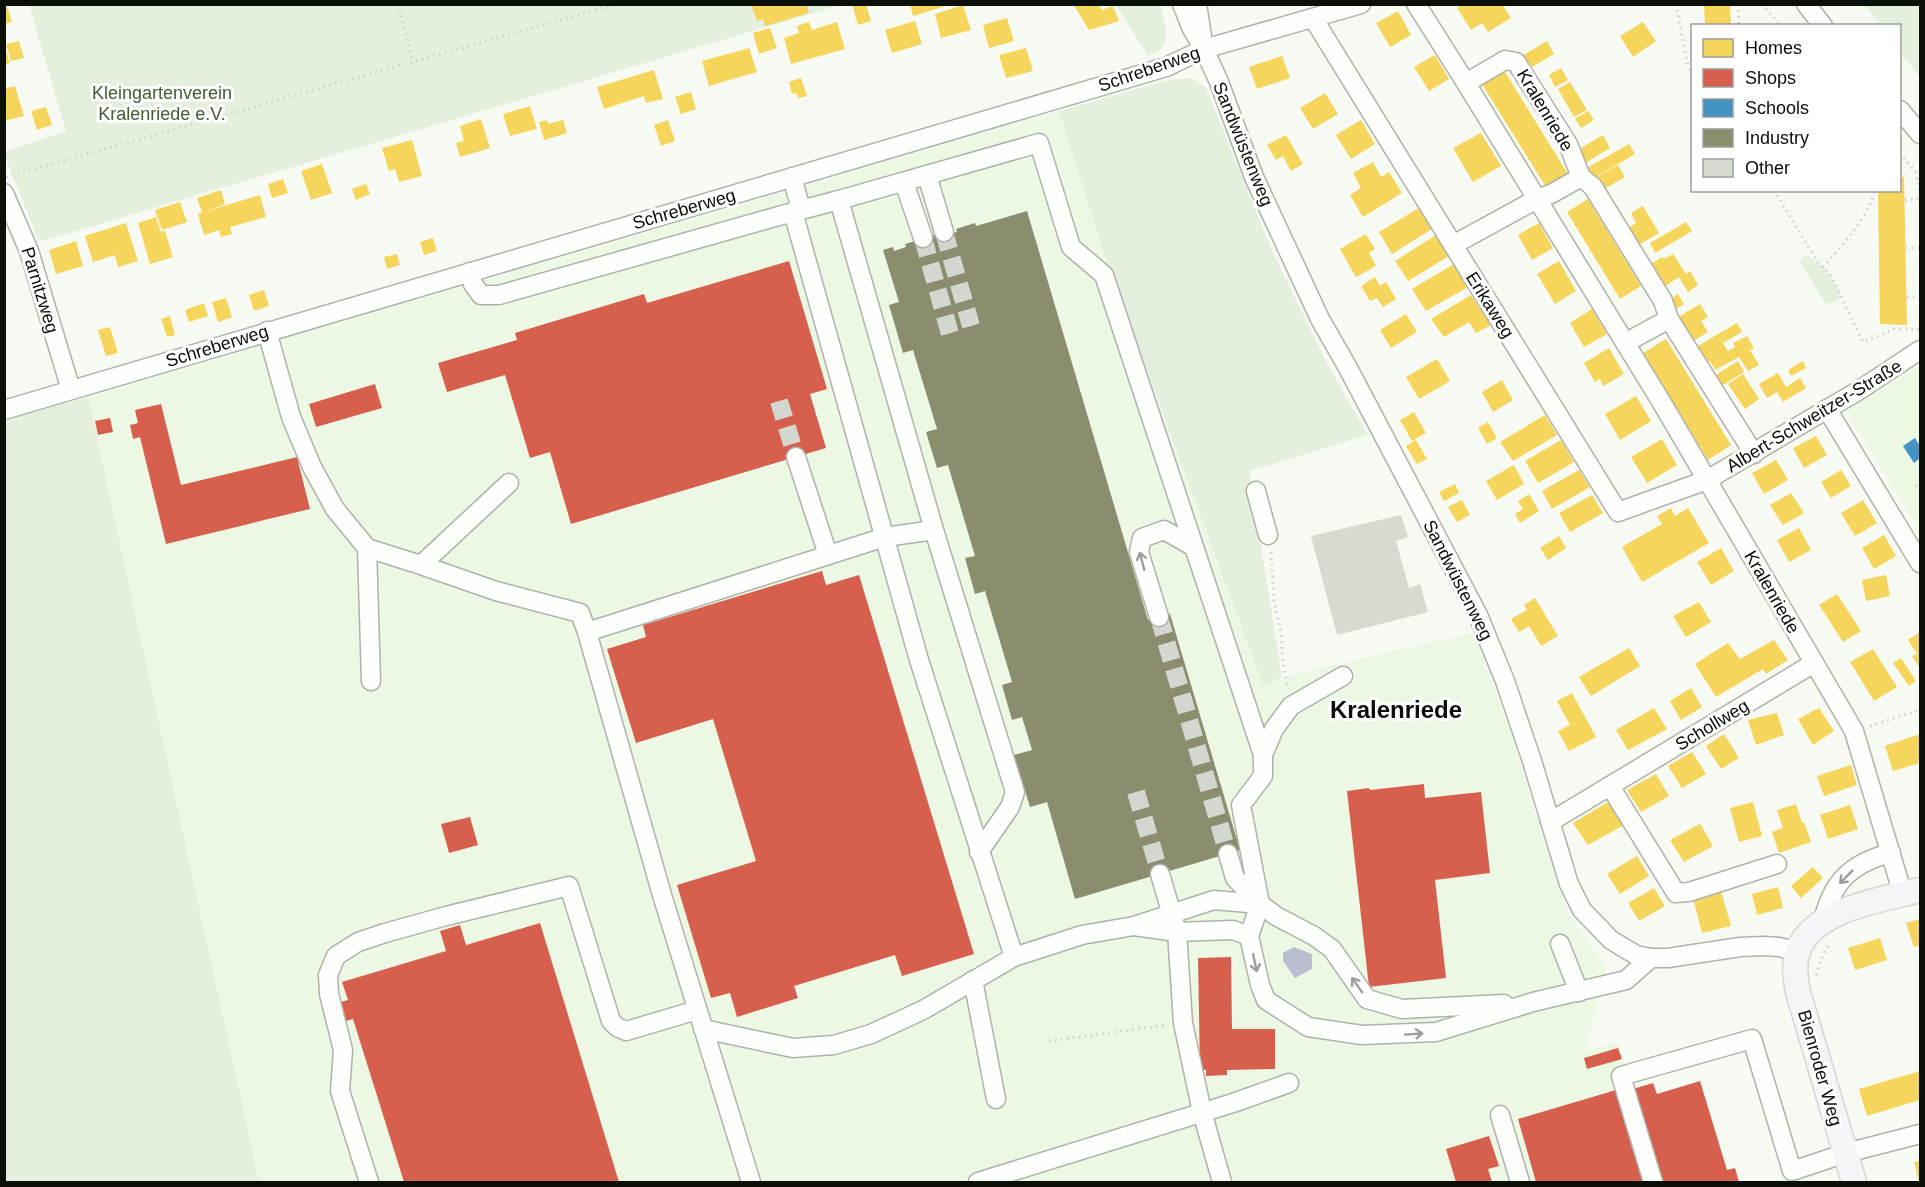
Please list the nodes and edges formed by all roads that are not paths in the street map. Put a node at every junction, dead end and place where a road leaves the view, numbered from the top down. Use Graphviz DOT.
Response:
graph roads {
  1 [pos="1182,4"];
  2 [pos="1197,4"];
  3 [pos="1361,4"];
  4 [pos="1416,4"];
  5 [pos="1806,4"];
  6 [pos="1314,18"];
  7 [pos="1821,24"];
  8 [pos="1204,49"];
  9 [pos="1467,83"];
  10 [pos="1901,112"];
  11 [pos="1920,134"];
  12 [pos="927,175"];
  13 [pos="792,177"];
  14 [pos="1581,177"];
  15 [pos="904,182"];
  16 [pos="4,193"];
  17 [pos="1537,199"];
  18 [pos="839,200"];
  19 [pos="797,210"];
  20 [pos="944,232"];
  21 [pos="923,238"];
  22 [pos="1454,245"];
  23 [pos="470,272"];
  24 [pos="1669,319"];
  25 [pos="267,332"];
  26 [pos="1625,343"];
  27 [pos="1920,350"];
  28 [pos="71,390"];
  29 [pos="1827,409"];
  30 [pos="4,410"];
  31 [pos="1754,454"];
  32 [pos="796,457"];
  33 [pos="1707,480"];
  34 [pos="509,483"];
  35 [pos="1256,490"];
  36 [pos="1178,500"];
  37 [pos="934,530"];
  38 [pos="1164,530"];
  39 [pos="1268,535"];
  40 [pos="885,537"];
  41 [pos="1194,547"];
  42 [pos="367,548"];
  43 [pos="828,555"];
  44 [pos="1920,563"];
  45 [pos="421,565"];
  46 [pos="1159,617"];
  47 [pos="587,632"];
  48 [pos="1814,663"];
  49 [pos="1343,676"];
  50 [pos="371,681"];
  51 [pos="1263,755"];
  52 [pos="1611,786"];
  53 [pos="1550,822"];
  54 [pos="979,852"];
  55 [pos="1891,853"];
  56 [pos="1228,854"];
  57 [pos="1777,864"];
  58 [pos="1160,874"];
  59 [pos="1235,878"];
  60 [pos="1912,892"];
  61 [pos="1214,900"];
  62 [pos="1172,914"];
  63 [pos="1249,922"];
  64 [pos="1134,926"];
  65 [pos="1828,931"];
  66 [pos="1177,932"];
  67 [pos="1560,944"];
  68 [pos="1798,952"];
  69 [pos="1014,957"];
  70 [pos="1651,958"];
  71 [pos="973,981"];
  72 [pos="1579,992"];
  73 [pos="1533,1002"];
  74 [pos="697,1010"];
  75 [pos="703,1029"];
  76 [pos="1289,1083"];
  77 [pos="996,1099"];
  78 [pos="1202,1112"];
  79 [pos="1500,1114"];
  80 [pos="1920,1134"];
  81 [pos="1846,1154"];
  82 [pos="1794,1177"];
  83 [pos="369,1182"];
  84 [pos="751,1182"];
  85 [pos="978,1182"];
  86 [pos="1222,1182"];
  87 [pos="1520,1182"];
  88 [pos="1653,1182"];
  89 [pos="1854,1182"];
  1 -- 8 [label="street"];
  2 -- 8 [label="street"];
  3 -- 6 [label="street, Schreberweg"];
  4 -- 9 [label="street, Kralenriede"];
  5 -- 7 [label="street"];
  6 -- 8 [label="street, Schreberweg"];
  6 -- 22 [label="street, Erikaweg"];
  8 -- 13 [label="street, Schreberweg"];
  8 -- 53 [label="street, Sandwüstenweg"];
  9 -- 14 [label="street, Kralenriede"];
  9 -- 17 [label="street, Kralenriede"];
  10 -- 11 [label="street"];
  12 -- 15 [label="street"];
  12 -- 20 [label="street"];
  12 -- 36 [label="street"];
  13 -- 19 [label="street"];
  13 -- 23 [label="street, Schreberweg"];
  14 -- 17 [label="street"];
  14 -- 24 [label="street, Kralenriede"];
  15 -- 18 [label="street"];
  15 -- 21 [label="street"];
  16 -- 28 [label="street, Parnitzweg"];
  17 -- 22 [label="street"];
  17 -- 26 [label="street, Kralenriede"];
  18 -- 19 [label="street"];
  18 -- 37 [label="street"];
  19 -- 23 [label="street"];
  19 -- 40 [label="street"];
  22 -- 33 [label="street, Erikaweg"];
  23 -- 25 [label="street, Schreberweg"];
  24 -- 26 [label="street"];
  24 -- 31 [label="street, Kralenriede"];
  25 -- 28 [label="street, Schreberweg"];
  25 -- 42 [label="street"];
  26 -- 33 [label="street, Kralenriede"];
  27 -- 29 [label="street, Albert-Schweitzer-Straße"];
  28 -- 30 [label="street, Schreberweg"];
  29 -- 31 [label="street, Albert-Schweitzer-Straße"];
  29 -- 44 [label="street"];
  31 -- 33 [label="street, Albert-Schweitzer-Straße"];
  32 -- 43 [label="street"];
  33 -- 48 [label="street, Kralenriede"];
  34 -- 45 [label="street"];
  35 -- 39 [label="street"];
  36 -- 38 [label="street"];
  36 -- 41 [label="street"];
  37 -- 40 [label="street"];
  37 -- 54 [label="street"];
  38 -- 41 [label="street"];
  46 -- 38 [label="street, one-way"];
  40 -- 43 [label="street"];
  40 -- 54 [label="street"];
  41 -- 51 [label="street"];
  42 -- 45 [label="street"];
  42 -- 50 [label="street"];
  43 -- 47 [label="street"];
  45 -- 47 [label="street"];
  47 -- 74 [label="street"];
  48 -- 52 [label="street, Schollweg"];
  48 -- 55 [label="street, Kralenriede"];
  49 -- 51 [label="street"];
  51 -- 63 [label="street"];
  52 -- 53 [label="street, Schollweg"];
  52 -- 57 [label="street"];
  53 -- 70 [label="street, Sandwüstenweg"];
  54 -- 69 [label="street"];
  55 -- 60 [label="street, Kralenriede"];
  55 -- 65 [label="street, one-way"];
  56 -- 59 [label="street"];
  58 -- 62 [label="street"];
  59 -- 61 [label="street"];
  59 -- 63 [label="street"];
  60 -- 65 [label="main road"];
  61 -- 62 [label="street"];
  61 -- 63 [label="street"];
  62 -- 64 [label="street"];
  62 -- 66 [label="street"];
  63 -- 66 [label="street"];
  73 -- 63 [label="street, one-way"];
  63 -- 73 [label="street, one-way"];
  64 -- 66 [label="street"];
  64 -- 69 [label="street"];
  65 -- 68 [label="main road"];
  66 -- 78 [label="street"];
  67 -- 72 [label="street"];
  68 -- 70 [label="street, Sandwüstenweg"];
  68 -- 81 [label="main road, Bienroder Weg"];
  69 -- 71 [label="street"];
  70 -- 72 [label="street"];
  71 -- 75 [label="street"];
  71 -- 77 [label="street"];
  72 -- 73 [label="street"];
  74 -- 75 [label="street"];
  74 -- 83 [label="street"];
  75 -- 84 [label="street"];
  76 -- 78 [label="street"];
  78 -- 85 [label="street"];
  78 -- 86 [label="street"];
  79 -- 87 [label="street"];
  80 -- 81 [label="street"];
  81 -- 82 [label="street"];
  81 -- 89 [label="main road, Bienroder Weg"];
  82 -- 88 [label="street"];
}
